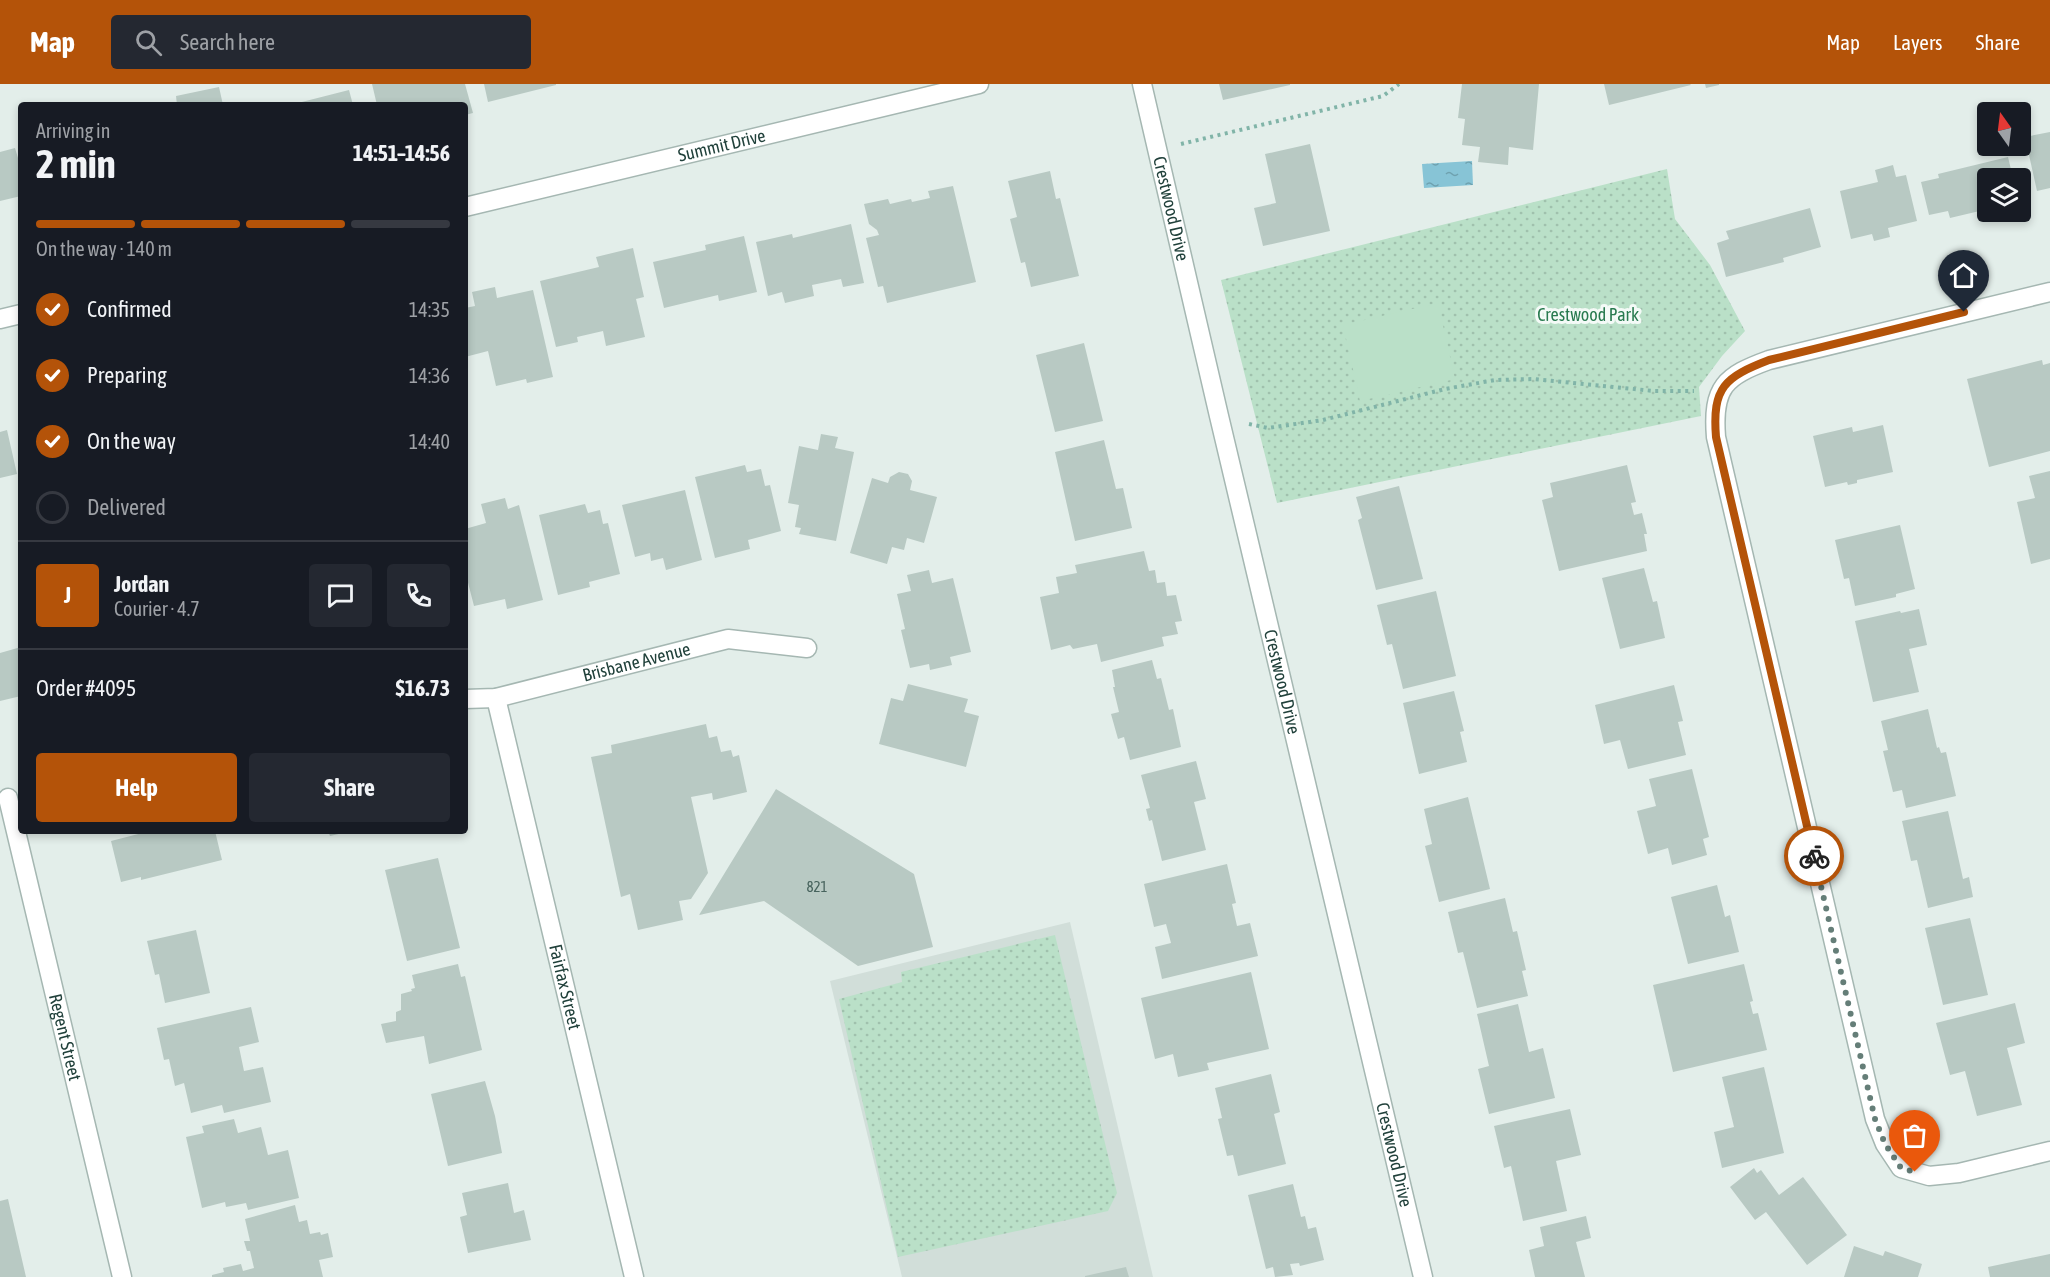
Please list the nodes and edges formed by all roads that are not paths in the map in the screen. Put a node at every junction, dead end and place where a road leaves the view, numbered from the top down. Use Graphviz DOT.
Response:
graph roads {
  1 [pos="979,84"];
  2 [pos="1142,84"];
  3 [pos="468,206"];
  4 [pos="2050,291"];
  5 [pos="18,315"];
  6 [pos="0,319"];
  7 [pos="807,648"];
  8 [pos="496,698"];
  9 [pos="468,699"];
  10 [pos="10,797"];
  11 [pos="18,831"];
  12 [pos="19,834"];
  13 [pos="2050,1151"];
  14 [pos="122,1277"];
  15 [pos="634,1277"];
  16 [pos="1423,1277"];
  1 -- 3 [label="street, Summit Drive"];
  2 -- 16 [label="street, Crestwood Drive"];
  4 -- 13 [label="street"];
  5 -- 6 [label="street"];
  7 -- 8 [label="street, Brisbane Avenue"];
  8 -- 9 [label="street, Brisbane Avenue"];
  8 -- 15 [label="street, Fairfax Street"];
  10 -- 11 [label="street, Regent Street"];
  12 -- 14 [label="street, Regent Street"];
}
